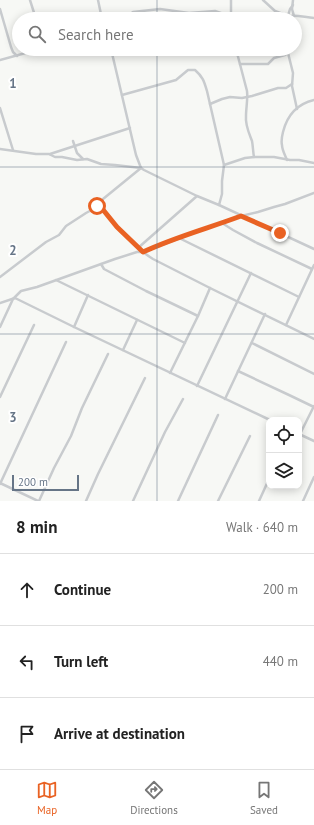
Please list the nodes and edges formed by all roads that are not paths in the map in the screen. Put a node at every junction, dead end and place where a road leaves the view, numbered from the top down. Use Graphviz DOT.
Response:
graph roads {
  1 [pos="30,0"];
  2 [pos="98,0"];
  3 [pos="231,0"];
  4 [pos="263,0"];
  5 [pos="293,0"];
  6 [pos="293,5"];
  7 [pos="0,8"];
  8 [pos="34,12"];
  9 [pos="101,12"];
  10 [pos="133,12"];
  11 [pos="182,12"];
  12 [pos="202,12"];
  13 [pos="218,12"];
  14 [pos="230,12"];
  15 [pos="278,12"];
  16 [pos="289,12"];
  17 [pos="293,12"];
  18 [pos="302,16"];
  19 [pos="314,18"];
  20 [pos="12,49"];
  21 [pos="17,56"];
  22 [pos="113,56"];
  23 [pos="238,56"];
  24 [pos="281,56"];
  25 [pos="289,56"];
  26 [pos="0,60"];
  27 [pos="240,64"];
  28 [pos="292,84"];
  29 [pos="122,95"];
  30 [pos="247,97"];
  31 [pos="314,100"];
  32 [pos="210,104"];
  33 [pos="0,108"];
  34 [pos="297,109"];
  35 [pos="130,128"];
  36 [pos="73,141"];
  37 [pos="74,146"];
  38 [pos="0,149"];
  39 [pos="13,150"];
  40 [pos="49,154"];
  41 [pos="254,157"];
  42 [pos="84,159"];
  43 [pos="287,160"];
  44 [pos="314,163"];
  45 [pos="224,164"];
  46 [pos="141,168"];
  47 [pos="314,193"];
  48 [pos="198,196"];
  49 [pos="219,205"];
  50 [pos="100,206"];
  51 [pos="241,216"];
  52 [pos="222,223"];
  53 [pos="179,238"];
  54 [pos="138,248"];
  55 [pos="314,249"];
  56 [pos="143,252"];
  57 [pos="101,264"];
  58 [pos="314,265"];
  59 [pos="312,269"];
  60 [pos="251,273"];
  61 [pos="0,277"];
  62 [pos="56,279"];
  63 [pos="210,288"];
  64 [pos="88,295"];
  65 [pos="299,297"];
  66 [pos="15,298"];
  67 [pos="237,301"];
  68 [pos="0,303"];
  69 [pos="265,314"];
  70 [pos="198,316"];
  71 [pos="137,320"];
  72 [pos="34,325"];
  73 [pos="286,325"];
  74 [pos="0,327"];
  75 [pos="74,327"];
  76 [pos="314,337"];
  77 [pos="66,342"];
  78 [pos="185,343"];
  79 [pos="251,343"];
  80 [pos="123,350"];
  81 [pos="108,354"];
  82 [pos="238,371"];
  83 [pos="170,373"];
  84 [pos="314,374"];
  85 [pos="145,378"];
  86 [pos="197,386"];
  87 [pos="0,397"];
  88 [pos="182,399"];
  89 [pos="225,399"];
  90 [pos="314,407"];
  91 [pos="218,415"];
  92 [pos="266,418"];
  93 [pos="302,430"];
  94 [pos="302,435"];
  95 [pos="250,436"];
  96 [pos="314,441"];
  97 [pos="314,477"];
  98 [pos="0,483"];
  99 [pos="266,486"];
  100 [pos="39,501"];
  101 [pos="86,501"];
  102 [pos="133,501"];
  103 [pos="178,501"];
  104 [pos="218,501"];
  105 [pos="259,501"];
  106 [pos="303,501"];
  1 -- 8 [label="street"];
  2 -- 9 [label="street"];
  3 -- 14 [label="street"];
  4 -- 15 [label="street"];
  5 -- 6 [label="street"];
  6 -- 16 [label="street"];
  6 -- 17 [label="street"];
  7 -- 20 [label="street"];
  10 -- 11 [label="street"];
  12 -- 13 [label="street"];
  18 -- 19 [label="street"];
  21 -- 26 [label="street"];
  22 -- 29 [label="street"];
  23 -- 27 [label="street"];
  24 -- 27 [label="street"];
  25 -- 28 [label="street"];
  27 -- 30 [label="street"];
  28 -- 30 [label="street"];
  28 -- 34 [label="street"];
  29 -- 32 [label="street"];
  29 -- 35 [label="street"];
  30 -- 32 [label="street"];
  30 -- 41 [label="street"];
  31 -- 34 [label="street"];
  32 -- 45 [label="street"];
  33 -- 39 [label="street"];
  34 -- 43 [label="street"];
  35 -- 37 [label="street"];
  35 -- 46 [label="street"];
  36 -- 37 [label="street"];
  37 -- 40 [label="street"];
  37 -- 42 [label="street"];
  38 -- 39 [label="street"];
  39 -- 40 [label="street"];
  40 -- 42 [label="street"];
  41 -- 43 [label="street"];
  41 -- 45 [label="street"];
  42 -- 46 [label="street"];
  43 -- 44 [label="street"];
  45 -- 49 [label="street"];
  46 -- 48 [label="street"];
  46 -- 50 [label="street"];
  47 -- 51 [label="street"];
  48 -- 49 [label="street"];
  48 -- 54 [label="street"];
  49 -- 51 [label="street"];
  50 -- 54 [label="street"];
  50 -- 61 [label="street"];
  51 -- 52 [label="street"];
  51 -- 55 [label="street"];
  52 -- 53 [label="street"];
  52 -- 59 [label="street"];
  53 -- 56 [label="street"];
  53 -- 60 [label="street"];
  54 -- 56 [label="street"];
  56 -- 57 [label="street"];
  56 -- 63 [label="street"];
  57 -- 62 [label="street"];
  57 -- 70 [label="street"];
  58 -- 59 [label="street"];
  59 -- 65 [label="street"];
  60 -- 65 [label="street"];
  60 -- 67 [label="street"];
  62 -- 64 [label="street"];
  62 -- 66 [label="street"];
  63 -- 67 [label="street"];
  63 -- 70 [label="street"];
  64 -- 71 [label="street"];
  64 -- 75 [label="street"];
  65 -- 73 [label="street"];
  66 -- 68 [label="street"];
  66 -- 74 [label="street"];
  66 -- 75 [label="street"];
  67 -- 69 [label="street"];
  67 -- 86 [label="street"];
  69 -- 73 [label="street"];
  69 -- 79 [label="street"];
  70 -- 78 [label="street"];
  71 -- 78 [label="street"];
  71 -- 80 [label="street"];
  72 -- 87 [label="street"];
  73 -- 76 [label="street"];
  75 -- 80 [label="street"];
  77 -- 98 [label="street"];
  78 -- 83 [label="street"];
  79 -- 82 [label="street"];
  79 -- 84 [label="street"];
  80 -- 83 [label="street"];
  81 -- 100 [label="street"];
  82 -- 89 [label="street"];
  82 -- 90 [label="street"];
  83 -- 86 [label="street"];
  85 -- 101 [label="street"];
  86 -- 89 [label="street"];
  88 -- 102 [label="street"];
  89 -- 92 [label="street"];
  90 -- 93 [label="street"];
  91 -- 103 [label="street"];
  94 -- 96 [label="street"];
  95 -- 104 [label="street"];
  97 -- 106 [label="street"];
  98 -- 100 [label="street"];
  99 -- 105 [label="street"];
}
